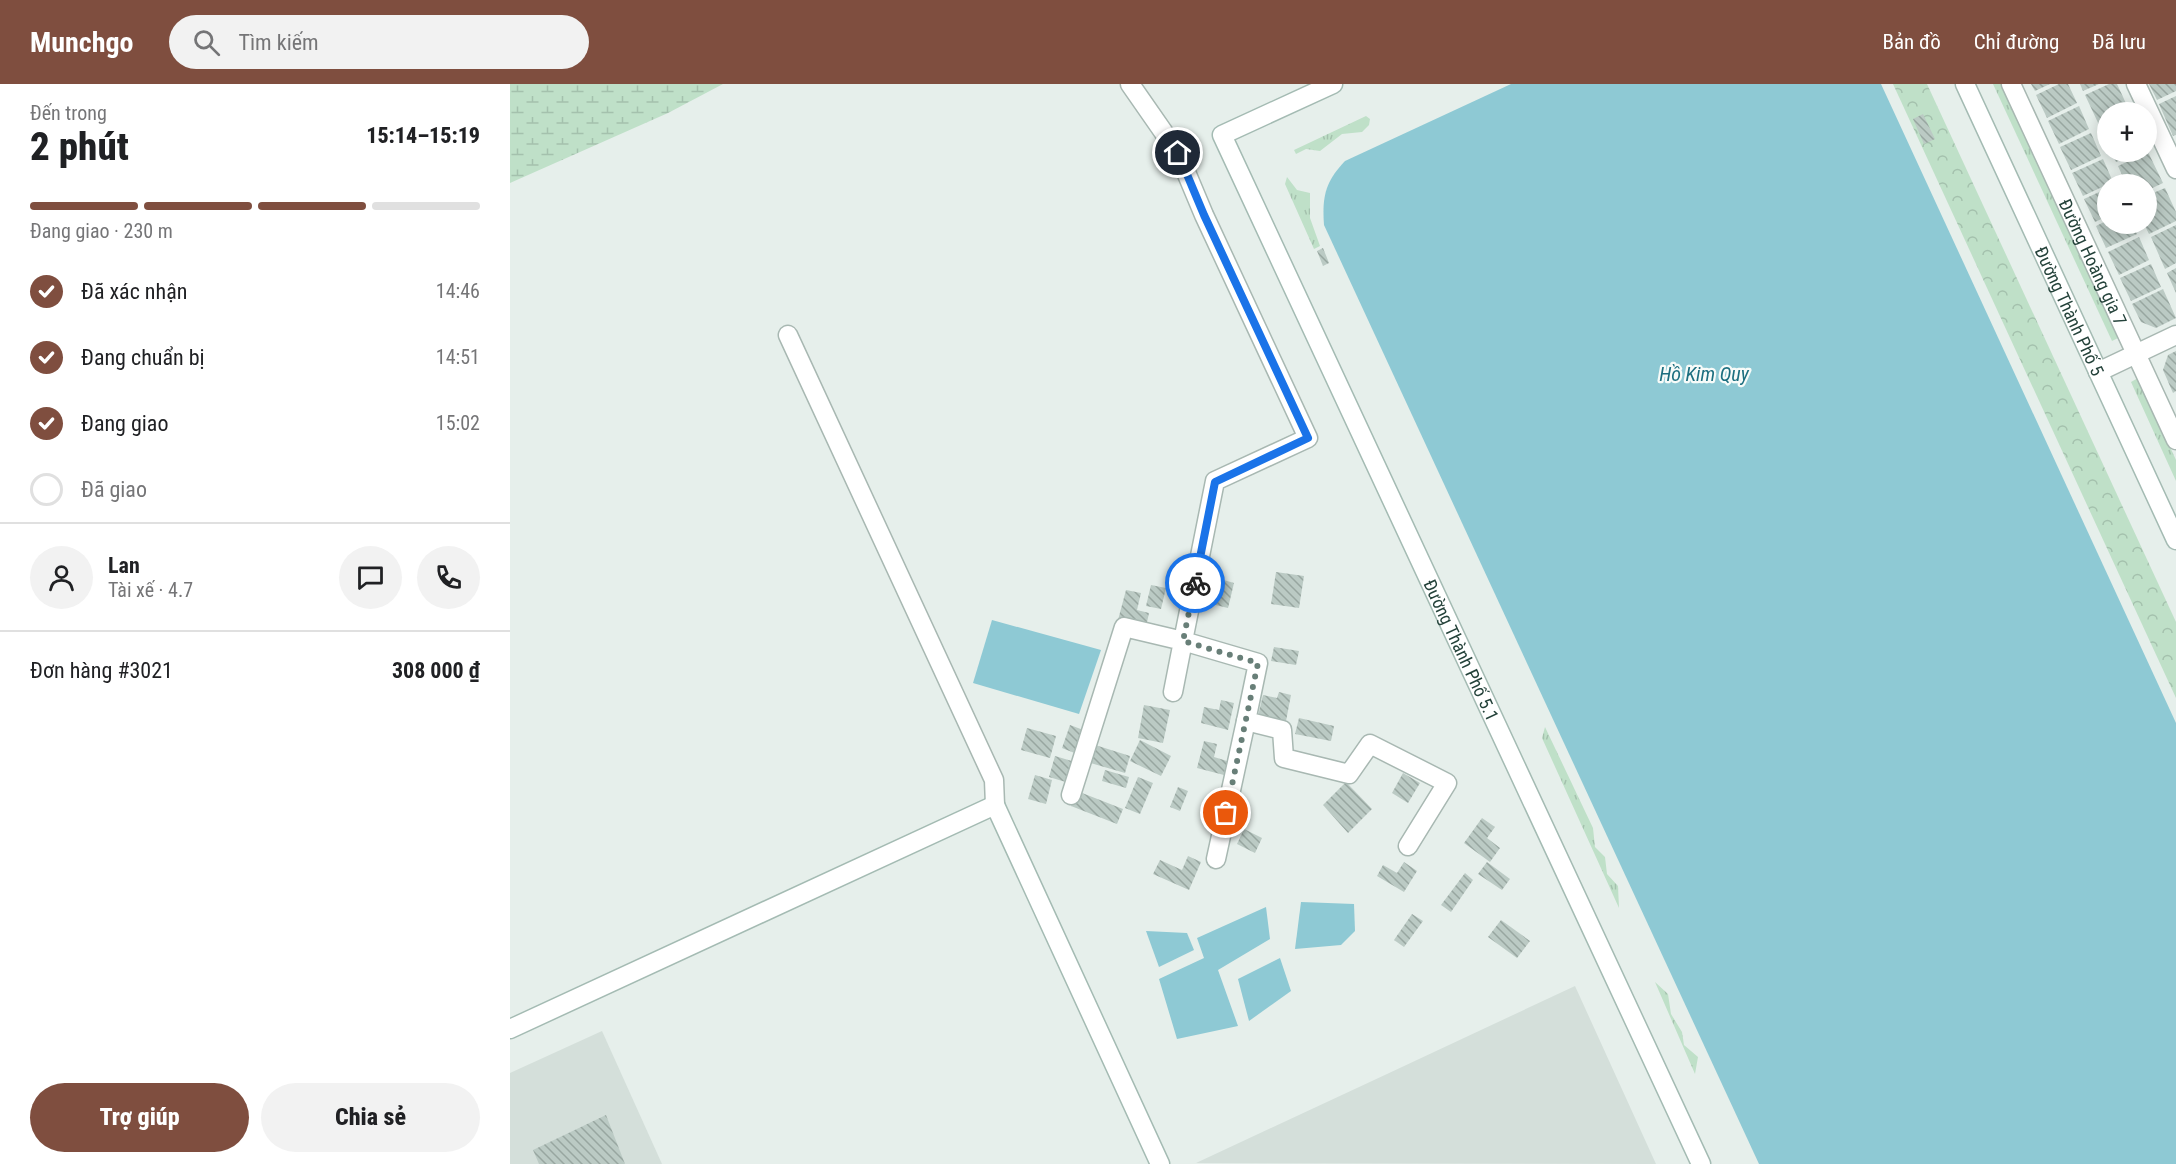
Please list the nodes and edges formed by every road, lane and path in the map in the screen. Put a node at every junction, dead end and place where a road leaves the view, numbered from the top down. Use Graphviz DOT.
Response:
graph roads {
  1 [pos="1130,84"];
  2 [pos="1333,84"];
  3 [pos="1965,84"];
  4 [pos="2011,84"];
  5 [pos="2136,84"];
  6 [pos="2176,169"];
  7 [pos="788,335"];
  8 [pos="2176,335"];
  9 [pos="2136,354"];
  10 [pos="2098,372"];
  11 [pos="2176,440"];
  12 [pos="2176,540"];
  13 [pos="1183,641"];
  14 [pos="1173,692"];
  15 [pos="1246,722"];
  16 [pos="1071,795"];
  17 [pos="994,805"];
  18 [pos="1408,846"];
  19 [pos="1216,859"];
  20 [pos="510,1029"];
  21 [pos="1160,1164"];
  22 [pos="1701,1164"];
  1 -- 13 [label="street"];
  2 -- 22 [label="street, Đường Thành Phố 5.1"];
  3 -- 10 [label="street, Đường Thành Phố 5"];
  4 -- 9 [label="street, Đường Hoàng gia 7"];
  5 -- 6 [label="street"];
  7 -- 17 [label="street"];
  8 -- 9 [label="street"];
  9 -- 10 [label="street"];
  9 -- 11 [label="street, Đường Hoàng gia 7"];
  10 -- 12 [label="street, Đường Thành Phố 5"];
  13 -- 14 [label="street"];
  13 -- 15 [label="street"];
  13 -- 16 [label="street"];
  15 -- 18 [label="street"];
  15 -- 19 [label="street"];
  17 -- 20 [label="street"];
  17 -- 21 [label="street"];
}
